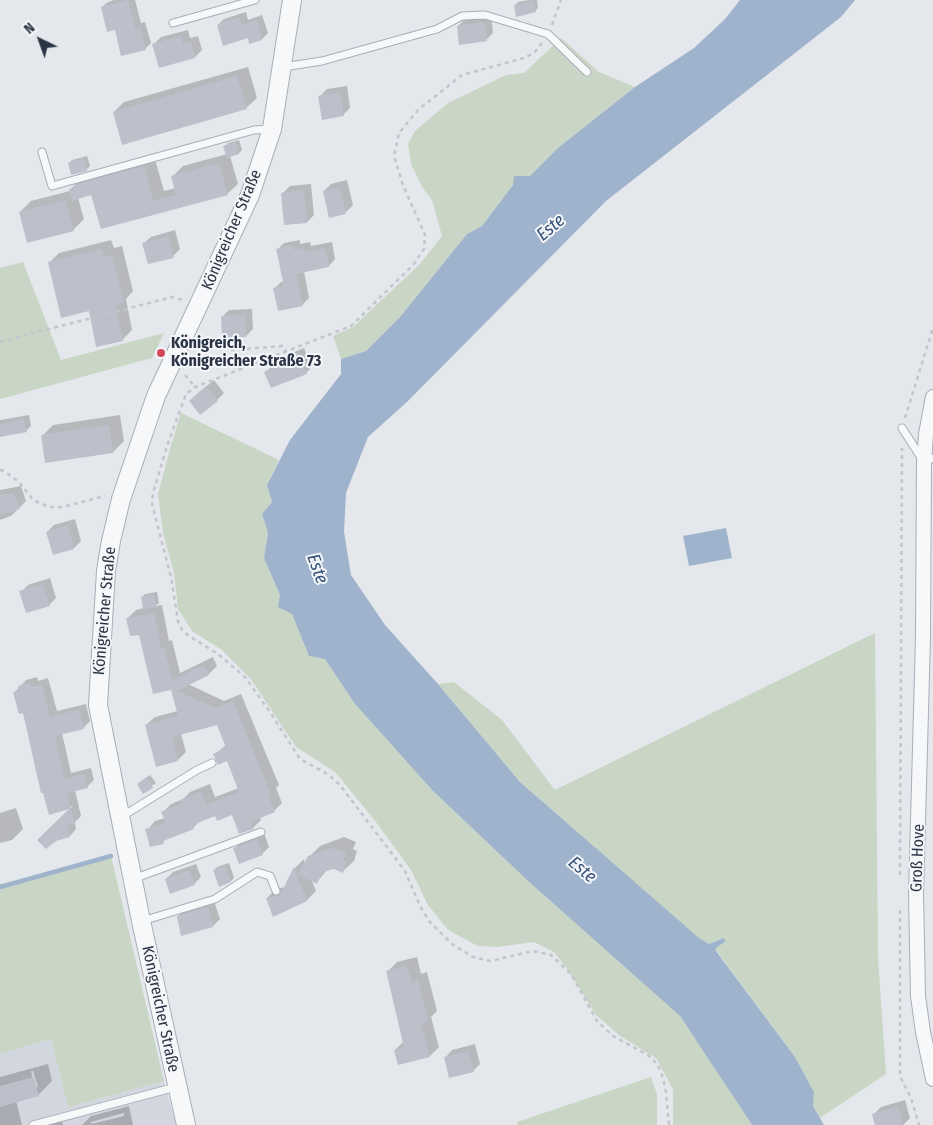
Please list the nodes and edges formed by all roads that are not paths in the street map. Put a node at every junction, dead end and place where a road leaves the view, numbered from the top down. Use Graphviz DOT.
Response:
graph roads {
  1 [pos="255,0"];
  2 [pos="292,0"];
  3 [pos="173,23"];
  4 [pos="282,68"];
  5 [pos="587,72"];
  6 [pos="272,129"];
  7 [pos="42,152"];
  8 [pos="933,397"];
  9 [pos="902,428"];
  10 [pos="928,460"];
  11 [pos="212,763"];
  12 [pos="120,817"];
  13 [pos="261,832"];
  14 [pos="133,879"];
  15 [pos="276,891"];
  16 [pos="141,921"];
  17 [pos="933,1078"];
  18 [pos="177,1086"];
  19 [pos="33,1125"];
  20 [pos="186,1125"];
  1 -- 3 [label="lane"];
  2 -- 4 [label="street, Königreicher Straße"];
  4 -- 5 [label="lane"];
  4 -- 6 [label="street, Königreicher Straße"];
  6 -- 7 [label="lane"];
  6 -- 12 [label="street, Königreicher Straße"];
  8 -- 10 [label="street, Groß Hove"];
  9 -- 10 [label="lane"];
  10 -- 17 [label="street, Groß Hove"];
  11 -- 12 [label="lane"];
  12 -- 14 [label="street, Königreicher Straße"];
  13 -- 14 [label="lane"];
  14 -- 16 [label="street, Königreicher Straße"];
  15 -- 16 [label="lane"];
  16 -- 18 [label="street, Königreicher Straße"];
  18 -- 19 [label="lane"];
  18 -- 20 [label="street, Königreicher Straße"];
}
